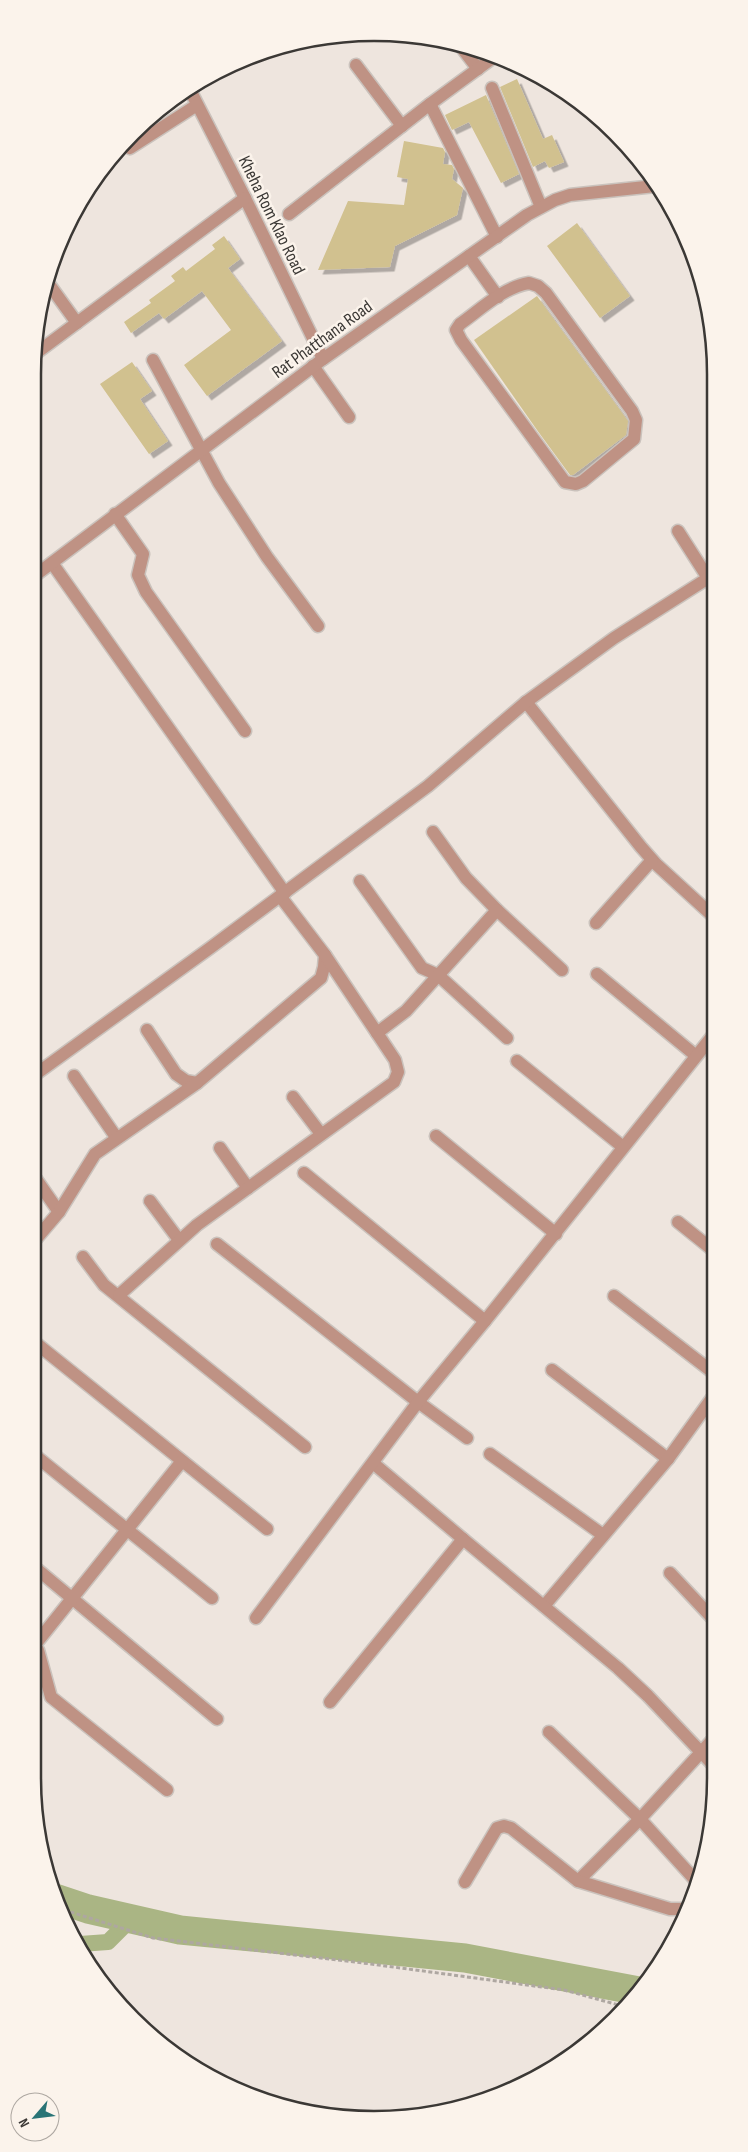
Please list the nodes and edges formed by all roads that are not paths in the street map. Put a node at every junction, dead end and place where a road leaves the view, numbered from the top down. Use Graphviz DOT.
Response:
graph roads {
  1 [pos="468,55"];
  2 [pos="488,62"];
  3 [pos="356,65"];
  4 [pos="478,69"];
  5 [pos="492,88"];
  6 [pos="192,95"];
  7 [pos="197,104"];
  8 [pos="430,104"];
  9 [pos="402,126"];
  10 [pos="131,147"];
  11 [pos="649,187"];
  12 [pos="245,198"];
  13 [pos="542,207"];
  14 [pos="289,214"];
  15 [pos="497,237"];
  16 [pos="469,256"];
  17 [pos="53,289"];
  18 [pos="498,297"];
  19 [pos="77,323"];
  20 [pos="42,349"];
  21 [pos="153,360"];
  22 [pos="318,363"];
  23 [pos="349,417"];
  24 [pos="200,450"];
  25 [pos="116,514"];
  26 [pos="678,531"];
  27 [pos="52,563"];
  28 [pos="41,571"];
  29 [pos="707,573"];
  30 [pos="707,579"];
  31 [pos="318,626"];
  32 [pos="526,702"];
  33 [pos="245,731"];
  34 [pos="433,832"];
  35 [pos="652,860"];
  36 [pos="360,881"];
  37 [pos="283,894"];
  38 [pos="496,910"];
  39 [pos="707,911"];
  40 [pos="596,922"];
  41 [pos="325,955"];
  42 [pos="562,970"];
  43 [pos="596,974"];
  44 [pos="438,976"];
  45 [pos="147,1030"];
  46 [pos="377,1033"];
  47 [pos="507,1038"];
  48 [pos="707,1042"];
  49 [pos="696,1055"];
  50 [pos="517,1061"];
  51 [pos="41,1070"];
  52 [pos="74,1076"];
  53 [pos="197,1083"];
  54 [pos="293,1097"];
  55 [pos="321,1134"];
  56 [pos="436,1136"];
  57 [pos="116,1137"];
  58 [pos="623,1147"];
  59 [pos="220,1148"];
  60 [pos="304,1173"];
  61 [pos="41,1186"];
  62 [pos="248,1188"];
  63 [pos="150,1201"];
  64 [pos="59,1212"];
  65 [pos="678,1222"];
  66 [pos="41,1233"];
  67 [pos="556,1234"];
  68 [pos="179,1240"];
  69 [pos="217,1244"];
  70 [pos="707,1245"];
  71 [pos="83,1257"];
  72 [pos="119,1295"];
  73 [pos="614,1296"];
  74 [pos="485,1321"];
  75 [pos="41,1347"];
  76 [pos="707,1368"];
  77 [pos="552,1370"];
  78 [pos="418,1402"];
  79 [pos="707,1405"];
  80 [pos="467,1438"];
  81 [pos="305,1447"];
  82 [pos="490,1454"];
  83 [pos="668,1459"];
  84 [pos="41,1460"];
  85 [pos="182,1461"];
  86 [pos="373,1463"];
  87 [pos="126,1529"];
  88 [pos="267,1529"];
  89 [pos="603,1535"];
  90 [pos="463,1539"];
  91 [pos="41,1572"];
  92 [pos="670,1573"];
  93 [pos="72,1598"];
  94 [pos="212,1598"];
  95 [pos="544,1606"];
  96 [pos="707,1612"];
  97 [pos="256,1618"];
  98 [pos="41,1637"];
  99 [pos="41,1661"];
  100 [pos="330,1702"];
  101 [pos="217,1719"];
  102 [pos="549,1732"];
  103 [pos="707,1747"];
  104 [pos="702,1754"];
  105 [pos="707,1759"];
  106 [pos="167,1790"];
  107 [pos="640,1819"];
  108 [pos="692,1876"];
  109 [pos="578,1881"];
  110 [pos="465,1882"];
  111 [pos="679,1909"];
  1 -- 4 [label="street"];
  2 -- 4 [label="street"];
  3 -- 9 [label="street"];
  4 -- 8 [label="street"];
  5 -- 13 [label="street"];
  6 -- 7 [label="street, Kheha Rom Klao Road"];
  7 -- 10 [label="street"];
  7 -- 12 [label="street, Kheha Rom Klao Road"];
  8 -- 9 [label="street"];
  8 -- 15 [label="street"];
  9 -- 14 [label="street"];
  11 -- 13 [label="street, Rat Phatthana Road"];
  12 -- 19 [label="street"];
  12 -- 22 [label="street, Kheha Rom Klao Road"];
  13 -- 15 [label="street, Rat Phatthana Road"];
  15 -- 16 [label="street, Rat Phatthana Road"];
  16 -- 18 [label="street"];
  16 -- 22 [label="street, Rat Phatthana Road"];
  17 -- 19 [label="street"];
  18 -- 18 [label="street"];
  19 -- 20 [label="street"];
  21 -- 24 [label="street"];
  22 -- 23 [label="street, Kheha Rom Klao Road"];
  22 -- 24 [label="street, Rat Phatthana Road"];
  24 -- 25 [label="street, Rat Phatthana Road"];
  24 -- 31 [label="street"];
  25 -- 27 [label="street, Rat Phatthana Road"];
  25 -- 33 [label="street"];
  26 -- 29 [label="street"];
  27 -- 28 [label="street, Rat Phatthana Road"];
  27 -- 37 [label="street"];
  30 -- 32 [label="street"];
  32 -- 35 [label="street"];
  32 -- 37 [label="street"];
  34 -- 38 [label="street"];
  35 -- 39 [label="street"];
  35 -- 40 [label="street"];
  36 -- 44 [label="street"];
  37 -- 41 [label="street"];
  37 -- 51 [label="street"];
  38 -- 42 [label="street"];
  38 -- 44 [label="street"];
  41 -- 46 [label="street"];
  41 -- 53 [label="street"];
  43 -- 49 [label="street"];
  44 -- 46 [label="street"];
  44 -- 47 [label="street"];
  45 -- 53 [label="street"];
  46 -- 55 [label="street"];
  48 -- 49 [label="street"];
  49 -- 58 [label="street"];
  50 -- 58 [label="street"];
  52 -- 57 [label="street"];
  53 -- 57 [label="street"];
  54 -- 55 [label="street"];
  55 -- 62 [label="street"];
  56 -- 67 [label="street"];
  57 -- 64 [label="street"];
  58 -- 67 [label="street"];
  59 -- 62 [label="street"];
  60 -- 74 [label="street"];
  61 -- 64 [label="street"];
  62 -- 68 [label="street"];
  63 -- 68 [label="street"];
  64 -- 66 [label="street"];
  65 -- 70 [label="street"];
  67 -- 74 [label="street"];
  68 -- 72 [label="street"];
  69 -- 78 [label="street"];
  71 -- 72 [label="street"];
  72 -- 81 [label="street"];
  73 -- 76 [label="street"];
  74 -- 78 [label="street"];
  75 -- 85 [label="street"];
  77 -- 83 [label="street"];
  78 -- 80 [label="street"];
  78 -- 86 [label="street"];
  79 -- 83 [label="street"];
  82 -- 89 [label="street"];
  83 -- 89 [label="street"];
  84 -- 87 [label="street"];
  85 -- 87 [label="street"];
  85 -- 88 [label="street"];
  86 -- 90 [label="street"];
  86 -- 97 [label="street"];
  87 -- 93 [label="street"];
  87 -- 94 [label="street"];
  89 -- 95 [label="street"];
  90 -- 95 [label="street"];
  90 -- 100 [label="street"];
  91 -- 93 [label="street"];
  92 -- 96 [label="street"];
  93 -- 98 [label="street"];
  93 -- 101 [label="street"];
  95 -- 104 [label="street"];
  99 -- 106 [label="street"];
  102 -- 107 [label="street"];
  103 -- 104 [label="street"];
  104 -- 105 [label="street"];
  104 -- 107 [label="street"];
  107 -- 108 [label="street"];
  107 -- 109 [label="street"];
  109 -- 110 [label="street"];
  109 -- 111 [label="street"];
}
